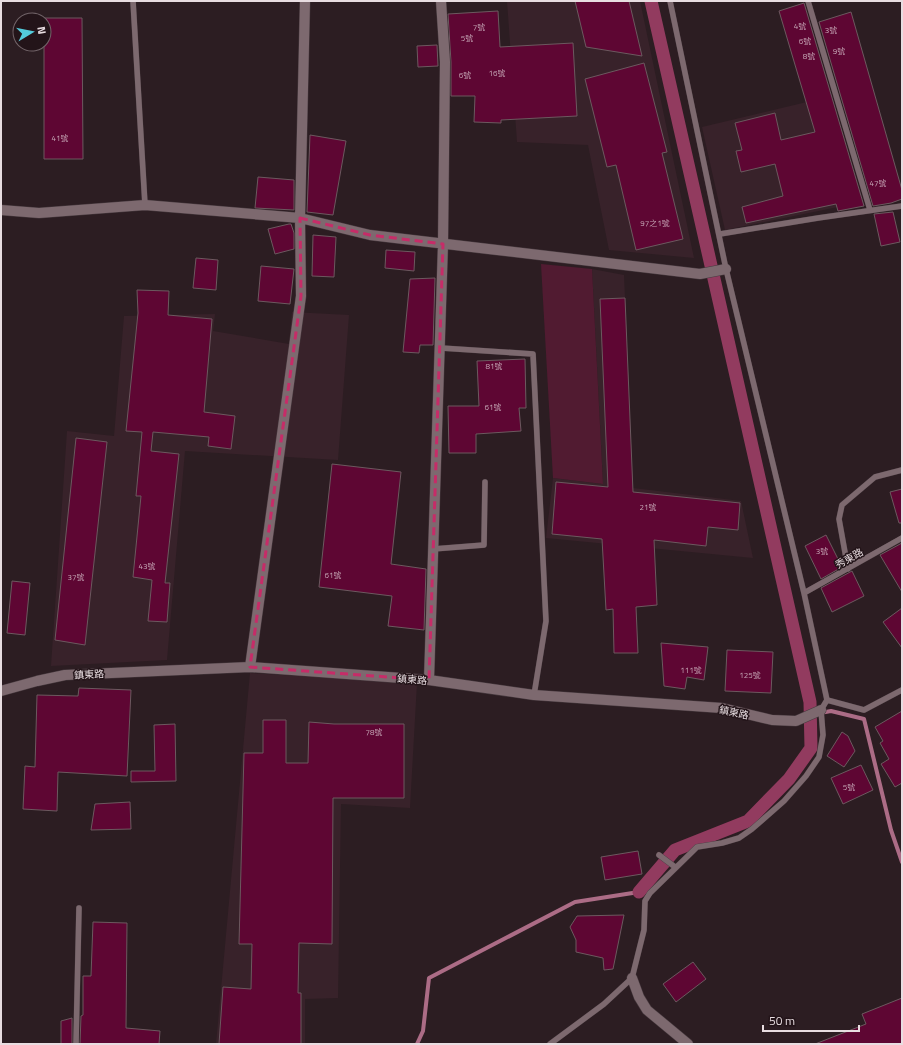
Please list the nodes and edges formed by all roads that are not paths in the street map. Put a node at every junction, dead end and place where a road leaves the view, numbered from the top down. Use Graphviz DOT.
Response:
graph roads {
  1 [pos="133,1"];
  2 [pos="305,1"];
  3 [pos="441,1"];
  4 [pos="670,1"];
  5 [pos="808,1"];
  6 [pos="145,205"];
  7 [pos="902,206"];
  8 [pos="1,210"];
  9 [pos="870,210"];
  10 [pos="300,218"];
  11 [pos="720,234"];
  12 [pos="443,244"];
  13 [pos="722,270"];
  14 [pos="441,348"];
  15 [pos="902,470"];
  16 [pos="485,482"];
  17 [pos="902,538"];
  18 [pos="433,549"];
  19 [pos="848,569"];
  20 [pos="804,593"];
  21 [pos="250,667"];
  22 [pos="429,680"];
  23 [pos="902,690"];
  24 [pos="1,691"];
  25 [pos="534,695"];
  26 [pos="827,700"];
  27 [pos="821,710"];
  28 [pos="659,854"];
  29 [pos="675,868"];
  30 [pos="79,908"];
  31 [pos="632,978"];
  32 [pos="76,1044"];
  33 [pos="550,1044"];
  34 [pos="688,1044"];
  1 -- 6 [label="lane"];
  2 -- 10 [label="street"];
  3 -- 12 [label="street"];
  4 -- 11 [label="lane"];
  5 -- 9 [label="lane"];
  6 -- 8 [label="street"];
  6 -- 10 [label="street"];
  7 -- 9 [label="lane"];
  9 -- 11 [label="lane"];
  10 -- 12 [label="street"];
  10 -- 21 [label="street"];
  11 -- 13 [label="lane"];
  12 -- 13 [label="street"];
  12 -- 14 [label="street"];
  13 -- 20 [label="lane"];
  14 -- 18 [label="street"];
  14 -- 25 [label="lane"];
  15 -- 19 [label="lane"];
  16 -- 18 [label="lane"];
  17 -- 19 [label="lane, 秀東路"];
  18 -- 22 [label="street"];
  19 -- 20 [label="lane, 秀東路"];
  20 -- 26 [label="lane"];
  21 -- 22 [label="street, 鎮東路"];
  21 -- 24 [label="street, 鎮東路"];
  22 -- 25 [label="street, 鎮東路"];
  23 -- 26 [label="lane"];
  25 -- 27 [label="street, 鎮東路"];
  26 -- 27 [label="lane"];
  27 -- 29 [label="lane"];
  28 -- 29 [label="lane"];
  29 -- 31 [label="lane"];
  30 -- 32 [label="lane"];
  31 -- 33 [label="lane"];
  31 -- 34 [label="street"];
}
